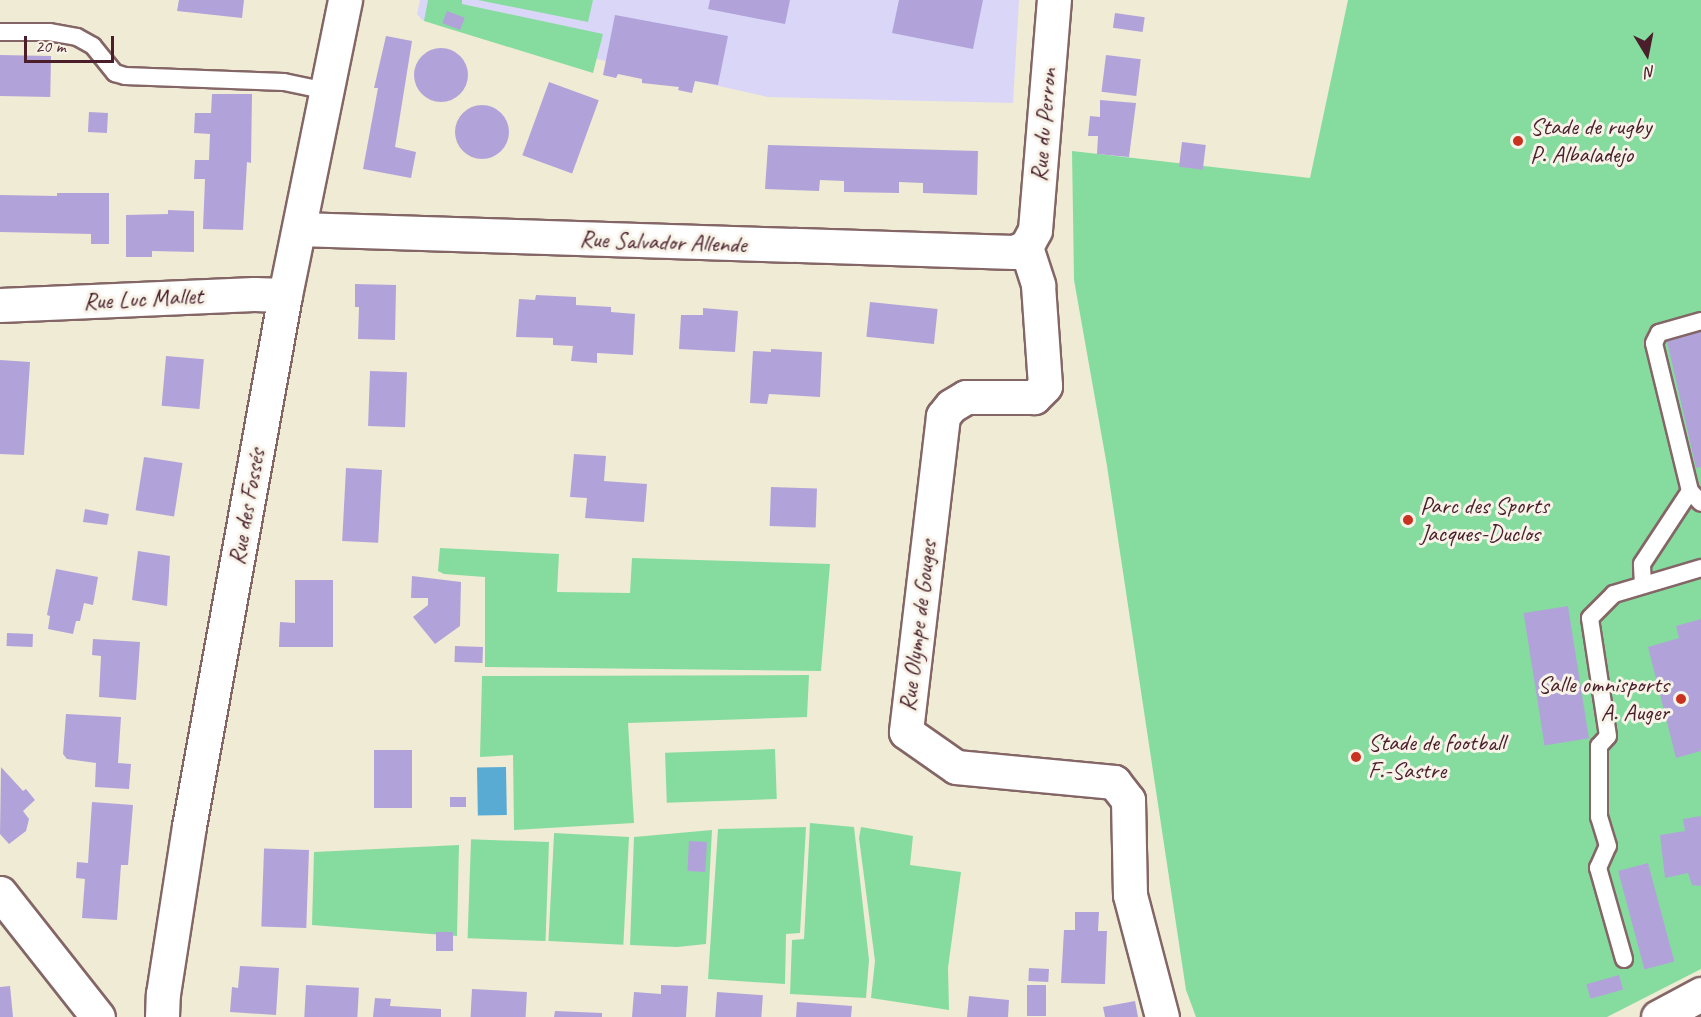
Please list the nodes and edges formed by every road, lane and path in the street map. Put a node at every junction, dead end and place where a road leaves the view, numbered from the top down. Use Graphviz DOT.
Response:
graph roads {
  1 [pos="345,0"];
  2 [pos="1054,0"];
  3 [pos="0,32"];
  4 [pos="327,91"];
  5 [pos="299,229"];
  6 [pos="1026,247"];
  7 [pos="285,295"];
  8 [pos="0,305"];
  9 [pos="1701,321"];
  10 [pos="1695,497"];
  11 [pos="1701,568"];
  12 [pos="1643,585"];
  13 [pos="0,893"];
  14 [pos="1624,959"];
  15 [pos="1701,994"];
  16 [pos="98,1017"];
  17 [pos="162,1017"];
  18 [pos="1162,1017"];
  19 [pos="1658,1017"];
  1 -- 4 [label="street, Rue des Fossés"];
  2 -- 6 [label="street, Rue du Perron"];
  3 -- 4 [label="lane"];
  4 -- 5 [label="street, Rue des Fossés"];
  5 -- 6 [label="street, Rue Salvador Allende"];
  5 -- 7 [label="street, Rue des Fossés"];
  6 -- 18 [label="street, Rue Olympe de Gouges"];
  7 -- 8 [label="street, Rue Luc Mallet"];
  7 -- 17 [label="street, Rue des Fossés"];
  9 -- 10 [label="lane"];
  10 -- 12 [label="lane"];
  11 -- 12 [label="lane"];
  12 -- 14 [label="lane"];
  13 -- 16 [label="street"];
  15 -- 19 [label="street"];
}
